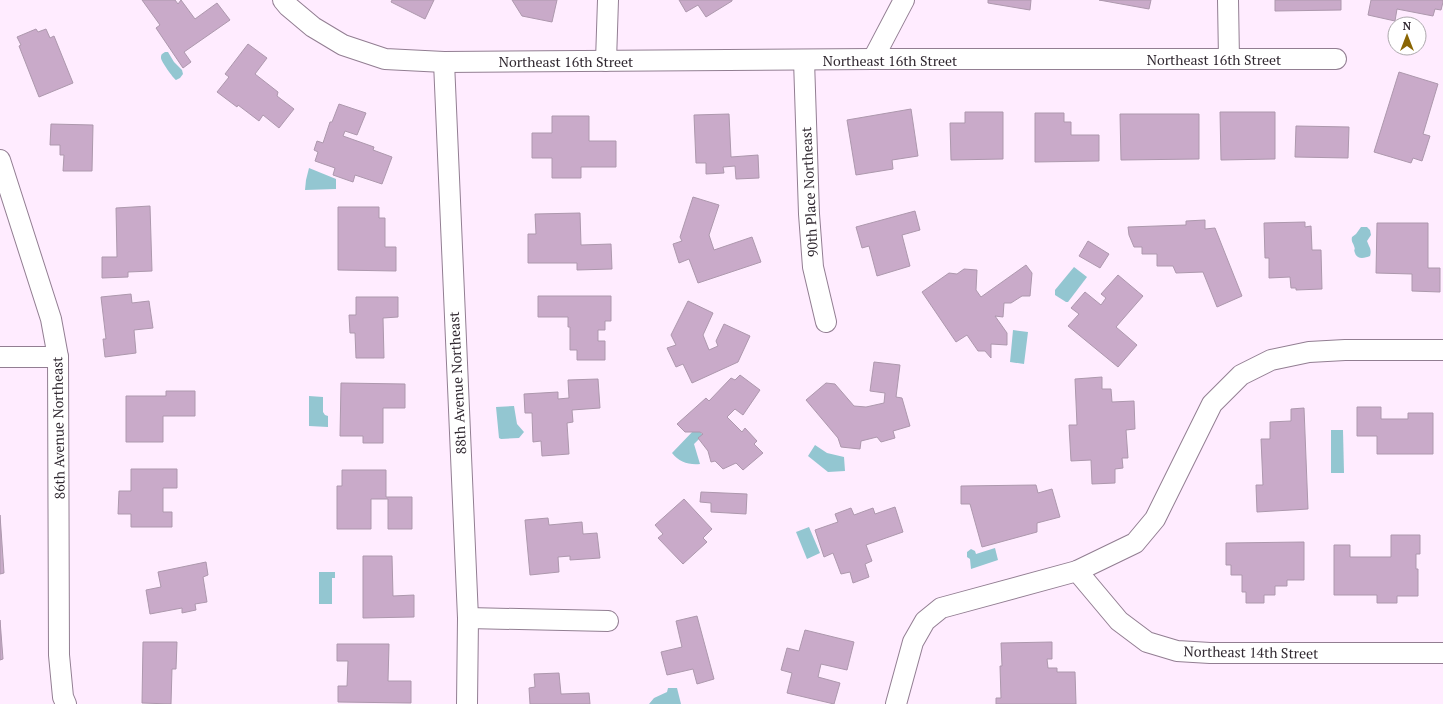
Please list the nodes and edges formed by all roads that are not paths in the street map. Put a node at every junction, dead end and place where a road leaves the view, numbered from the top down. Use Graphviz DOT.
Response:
graph roads {
  1 [pos="283,0"];
  2 [pos="608,0"];
  3 [pos="904,0"];
  4 [pos="1228,0"];
  5 [pos="873,59"];
  6 [pos="1229,59"];
  7 [pos="1336,59"];
  8 [pos="804,60"];
  9 [pos="606,61"];
  10 [pos="444,62"];
  11 [pos="0,160"];
  12 [pos="826,322"];
  13 [pos="1443,350"];
  14 [pos="0,357"];
  15 [pos="58,357"];
  16 [pos="1077,571"];
  17 [pos="468,618"];
  18 [pos="608,621"];
  19 [pos="1443,653"];
  20 [pos="66,704"];
  21 [pos="467,704"];
  22 [pos="896,704"];
  1 -- 10 [label="street, Northeast 16th Street"];
  2 -- 9 [label="street"];
  3 -- 5 [label="street"];
  4 -- 6 [label="street"];
  5 -- 6 [label="street, Northeast 16th Street"];
  5 -- 8 [label="street, Northeast 16th Street"];
  6 -- 7 [label="street, Northeast 16th Street"];
  8 -- 9 [label="street, Northeast 16th Street"];
  8 -- 12 [label="street, 90th Place Northeast"];
  9 -- 10 [label="street, Northeast 16th Street"];
  10 -- 17 [label="street, 88th Avenue Northeast"];
  11 -- 15 [label="street, 86th Avenue Northeast"];
  13 -- 16 [label="street"];
  14 -- 15 [label="street"];
  15 -- 20 [label="street, 86th Avenue Northeast"];
  16 -- 19 [label="street, Northeast 14th Street"];
  16 -- 22 [label="street"];
  17 -- 18 [label="street"];
  17 -- 21 [label="street, 88th Avenue Northeast"];
}
